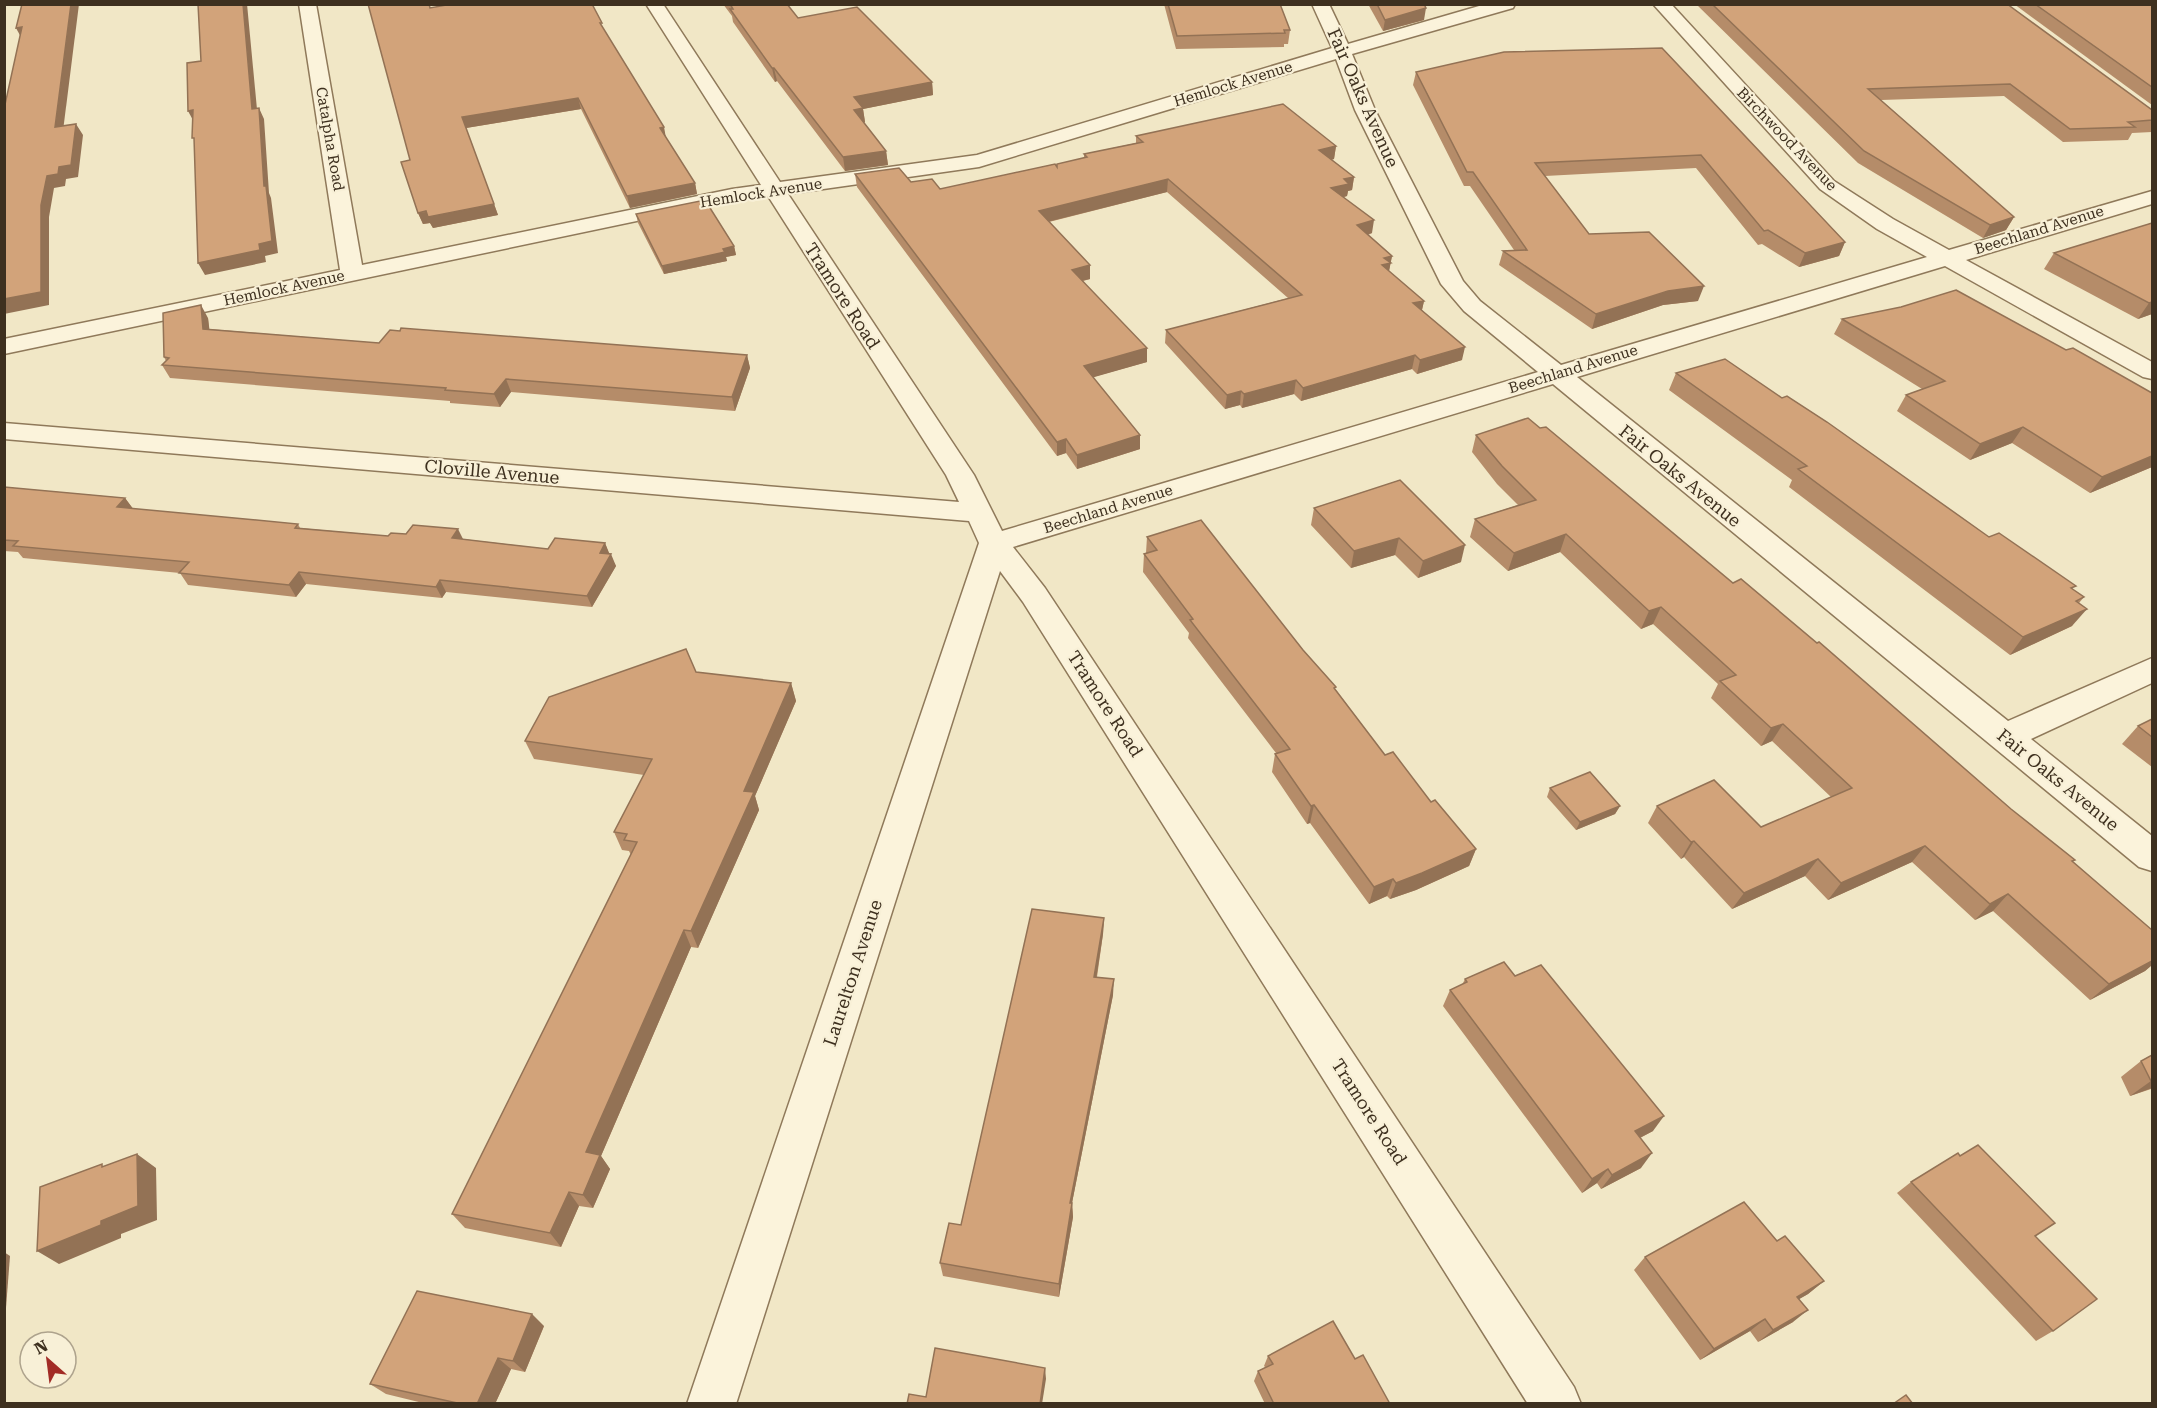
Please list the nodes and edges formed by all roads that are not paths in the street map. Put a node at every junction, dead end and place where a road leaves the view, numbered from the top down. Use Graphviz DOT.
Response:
graph roads {
  1 [pos="307,4"];
  2 [pos="654,4"];
  3 [pos="1320,4"];
  4 [pos="1507,4"];
  5 [pos="1661,4"];
  6 [pos="1342,51"];
  7 [pos="772,189"];
  8 [pos="2152,196"];
  9 [pos="1948,258"];
  10 [pos="352,274"];
  11 [pos="4,347"];
  12 [pos="2152,372"];
  13 [pos="1554,375"];
  14 [pos="4,431"];
  15 [pos="987,528"];
  16 [pos="2152,670"];
  17 [pos="2004,737"];
  18 [pos="2152,856"];
  19 [pos="711,1404"];
  20 [pos="1557,1404"];
  1 -- 10 [label="street, Catalpha Road"];
  2 -- 7 [label="street, Tramore Road"];
  3 -- 6 [label="street, Fair Oaks Avenue"];
  4 -- 6 [label="street, Hemlock Avenue"];
  5 -- 9 [label="street, Birchwood Avenue"];
  6 -- 7 [label="street, Hemlock Avenue"];
  6 -- 13 [label="street, Fair Oaks Avenue"];
  7 -- 10 [label="street, Hemlock Avenue"];
  7 -- 15 [label="street, Tramore Road"];
  8 -- 9 [label="street, Beechland Avenue"];
  9 -- 12 [label="street, Birchwood Avenue"];
  9 -- 13 [label="street, Beechland Avenue"];
  10 -- 11 [label="street, Hemlock Avenue"];
  13 -- 15 [label="street, Beechland Avenue"];
  13 -- 17 [label="street, Fair Oaks Avenue"];
  14 -- 15 [label="street, Cloville Avenue"];
  15 -- 19 [label="street, Laurelton Avenue"];
  15 -- 20 [label="street, Tramore Road"];
  16 -- 17 [label="street"];
  17 -- 18 [label="street, Fair Oaks Avenue"];
}
